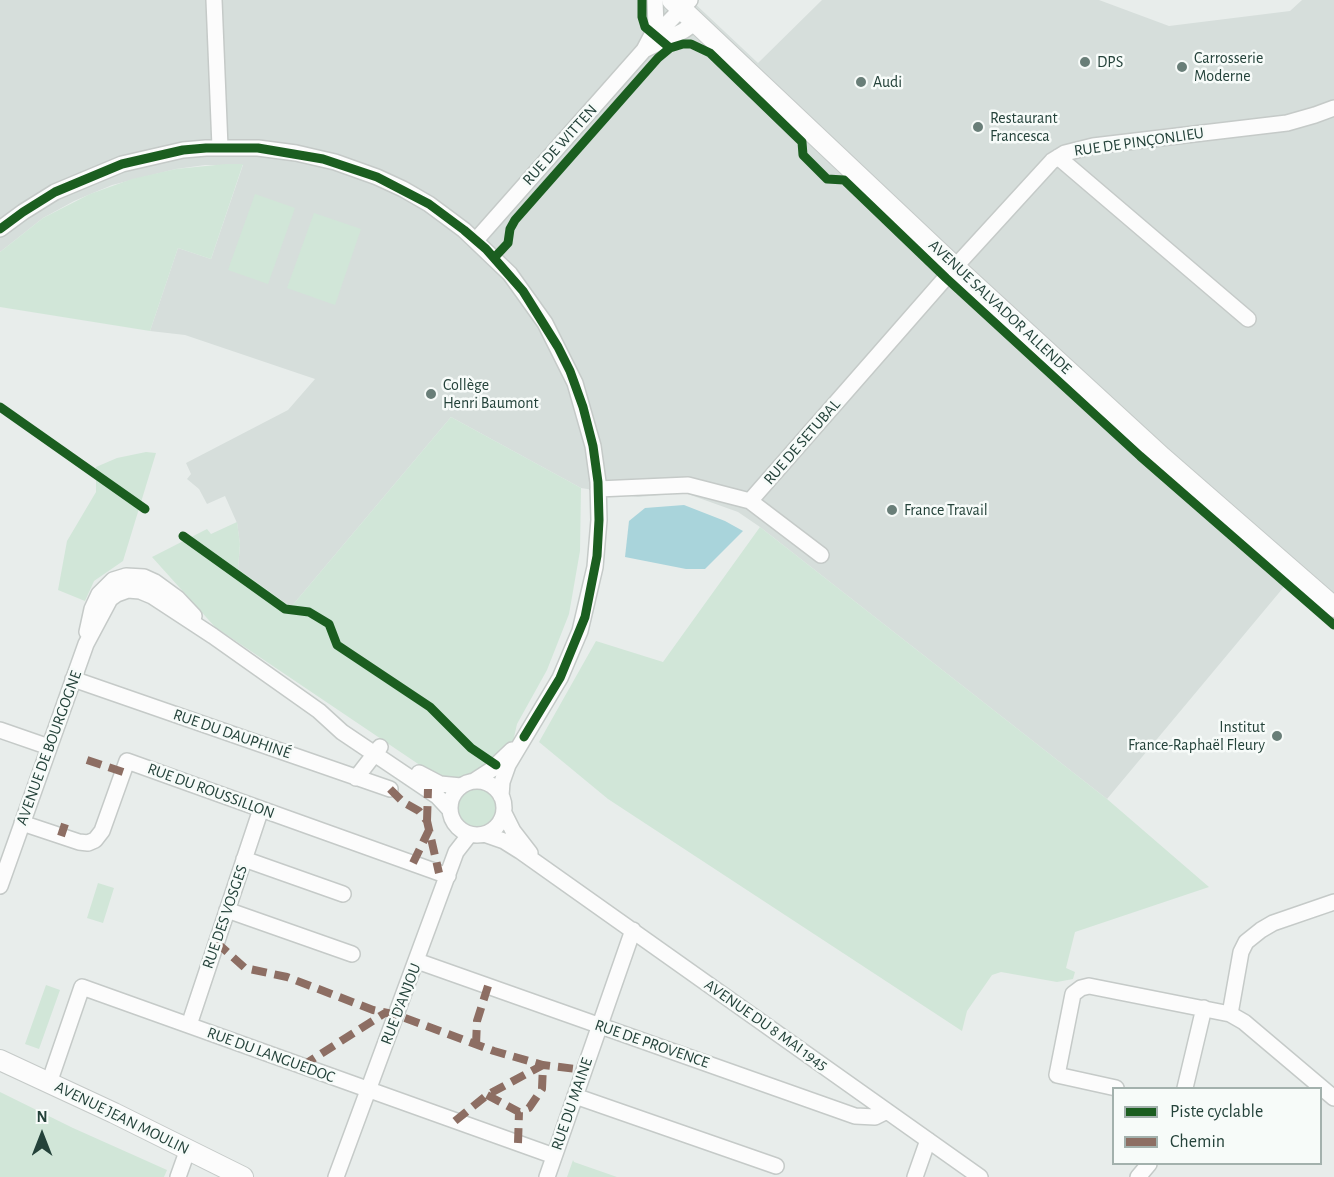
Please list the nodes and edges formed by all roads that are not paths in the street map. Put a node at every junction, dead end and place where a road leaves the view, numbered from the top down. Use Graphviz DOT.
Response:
graph roads {
  1 [pos="214,0"];
  2 [pos="655,0"];
  3 [pos="685,8"];
  4 [pos="648,45"];
  5 [pos="1334,108"];
  6 [pos="220,147"];
  7 [pos="1058,157"];
  8 [pos="0,229"];
  9 [pos="476,240"];
  10 [pos="955,267"];
  11 [pos="1248,319"];
  12 [pos="598,489"];
  13 [pos="750,501"];
  14 [pos="821,555"];
  15 [pos="1334,607"];
  16 [pos="73,679"];
  17 [pos="0,730"];
  18 [pos="524,737"];
  19 [pos="49,747"];
  20 [pos="377,750"];
  21 [pos="356,778"];
  22 [pos="468,784"];
  23 [pos="390,789"];
  24 [pos="501,796"];
  25 [pos="261,809"];
  26 [pos="450,810"];
  27 [pos="504,813"];
  28 [pos="22,823"];
  29 [pos="477,834"];
  30 [pos="244,859"];
  31 [pos="552,873"];
  32 [pos="448,876"];
  33 [pos="0,885"];
  34 [pos="343,894"];
  35 [pos="1334,902"];
  36 [pos="227,910"];
  37 [pos="633,930"];
  38 [pos="352,954"];
  39 [pos="417,961"];
  40 [pos="1203,1008"];
  41 [pos="1230,1014"];
  42 [pos="189,1025"];
  43 [pos="600,1025"];
  44 [pos="0,1060"];
  45 [pos="49,1083"];
  46 [pos="1185,1087"];
  47 [pos="1321,1087"];
  48 [pos="1112,1088"];
  49 [pos="1322,1088"];
  50 [pos="369,1090"];
  51 [pos="575,1096"];
  52 [pos="1334,1098"];
  53 [pos="887,1111"];
  54 [pos="928,1140"];
  55 [pos="188,1149"];
  56 [pos="554,1156"];
  57 [pos="1148,1165"];
  58 [pos="776,1166"];
  59 [pos="178,1177"];
  60 [pos="243,1177"];
  61 [pos="336,1177"];
  62 [pos="547,1177"];
  63 [pos="915,1177"];
  64 [pos="980,1177"];
  65 [pos="1138,1177"];
  1 -- 6 [label="street"];
  2 -- 4 [label="street"];
  3 -- 4 [label="street, RUE DE WITTEN"];
  3 -- 10 [label="street, AVENUE SALVADOR ALLENDE"];
  4 -- 9 [label="street, RUE DE WITTEN"];
  5 -- 7 [label="street, RUE DE PINÇONLIEU"];
  6 -- 8 [label="street"];
  6 -- 9 [label="street"];
  7 -- 10 [label="street, RUE DE PINÇONLIEU"];
  7 -- 11 [label="street"];
  9 -- 12 [label="street"];
  10 -- 13 [label="street, RUE DE SETUBAL"];
  10 -- 15 [label="street, AVENUE SALVADOR ALLENDE"];
  12 -- 13 [label="street"];
  12 -- 18 [label="street"];
  13 -- 14 [label="street"];
  16 -- 19 [label="street, AVENUE DE BOURGOGNE"];
  16 -- 20 [label="street, AVENUE DE BOURGOGNE"];
  16 -- 21 [label="street, RUE DU DAUPHINÉ"];
  17 -- 19 [label="street"];
  18 -- 22 [label="street"];
  18 -- 24 [label="street"];
  19 -- 28 [label="street, AVENUE DE BOURGOGNE"];
  20 -- 21 [label="street"];
  20 -- 22 [label="street"];
  20 -- 26 [label="street"];
  21 -- 23 [label="street, RUE DU DAUPHINÉ"];
  22 -- 24 [label="street"];
  22 -- 26 [label="street"];
  24 -- 27 [label="street"];
  25 -- 28 [label="street, RUE DU ROUSSILLON"];
  25 -- 30 [label="street, RUE DES VOSGES"];
  25 -- 32 [label="street, RUE DU ROUSSILLON"];
  26 -- 29 [label="street"];
  27 -- 29 [label="street"];
  27 -- 31 [label="street, AVENUE DU 8 MAI 1945"];
  28 -- 33 [label="street, AVENUE DE BOURGOGNE"];
  29 -- 31 [label="street, AVENUE DU 8 MAI 1945"];
  29 -- 32 [label="street, RUE D'ANJOU"];
  30 -- 34 [label="street"];
  30 -- 36 [label="street, RUE DES VOSGES"];
  31 -- 37 [label="street, AVENUE DU 8 MAI 1945"];
  32 -- 39 [label="street, RUE D'ANJOU"];
  35 -- 41 [label="street"];
  36 -- 38 [label="street"];
  36 -- 42 [label="street, RUE DES VOSGES"];
  37 -- 43 [label="street, RUE DU MAINE"];
  37 -- 53 [label="street, AVENUE DU 8 MAI 1945"];
  39 -- 43 [label="street, RUE DE PROVENCE"];
  39 -- 50 [label="street, RUE D'ANJOU"];
  40 -- 41 [label="street"];
  40 -- 46 [label="street"];
  40 -- 48 [label="street"];
  41 -- 47 [label="street"];
  42 -- 45 [label="street, RUE DU LANGUEDOC"];
  42 -- 50 [label="street, RUE DU LANGUEDOC"];
  43 -- 51 [label="street, RUE DU MAINE"];
  43 -- 53 [label="street, RUE DE PROVENCE"];
  44 -- 45 [label="street, AVENUE JEAN MOULIN"];
  45 -- 55 [label="street, AVENUE JEAN MOULIN"];
  49 -- 52 [label="street"];
  50 -- 56 [label="street, RUE DU LANGUEDOC"];
  50 -- 61 [label="street, RUE D'ANJOU"];
  51 -- 56 [label="street, RUE DU MAINE"];
  51 -- 58 [label="street"];
  53 -- 54 [label="street, AVENUE DU 8 MAI 1945"];
  54 -- 63 [label="street"];
  54 -- 64 [label="street, AVENUE DU 8 MAI 1945"];
  55 -- 59 [label="street"];
  55 -- 60 [label="street, AVENUE JEAN MOULIN"];
  56 -- 62 [label="street, RUE DU MAINE"];
  57 -- 65 [label="street"];
}
